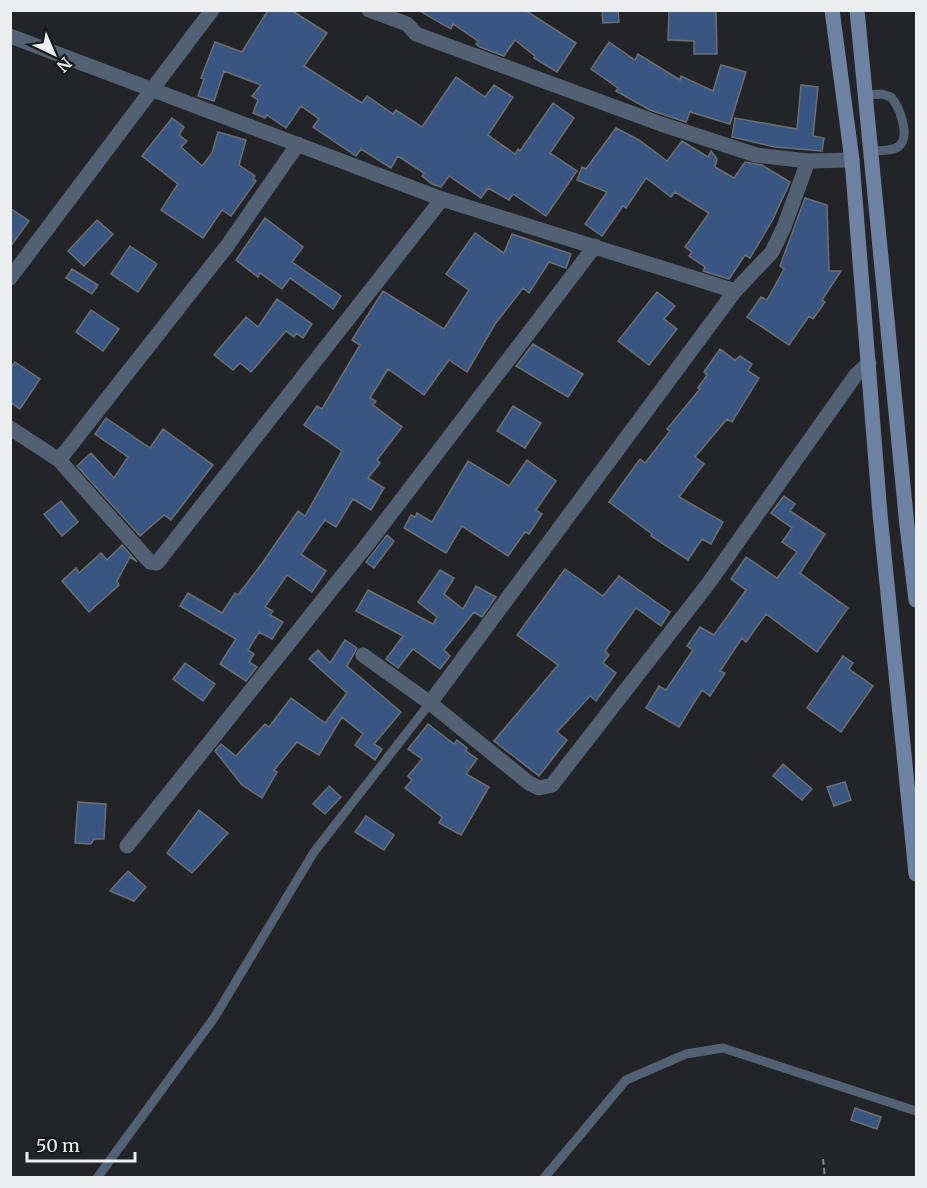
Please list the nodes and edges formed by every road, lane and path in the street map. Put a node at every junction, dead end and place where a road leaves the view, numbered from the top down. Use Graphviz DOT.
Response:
graph roads {
  1 [pos="212,10"];
  2 [pos="369,10"];
  3 [pos="832,10"];
  4 [pos="857,10"];
  5 [pos="10,36"];
  6 [pos="155,89"];
  7 [pos="866,95"];
  8 [pos="298,144"];
  9 [pos="871,151"];
  10 [pos="852,160"];
  11 [pos="808,161"];
  12 [pos="442,199"];
  13 [pos="595,246"];
  14 [pos="10,278"];
  15 [pos="735,291"];
  16 [pos="869,363"];
  17 [pos="10,428"];
  18 [pos="59,460"];
  19 [pos="916,600"];
  20 [pos="363,655"];
  21 [pos="430,703"];
  22 [pos="127,846"];
  23 [pos="916,874"];
  24 [pos="916,1111"];
  25 [pos="823,1160"];
  26 [pos="97,1178"];
  27 [pos="544,1178"];
  28 [pos="825,1178"];
  1 -- 6 [label="street"];
  2 -- 11 [label="street"];
  3 -- 10 [label="main road"];
  4 -- 7 [label="main road"];
  5 -- 6 [label="street"];
  6 -- 8 [label="street"];
  6 -- 14 [label="street"];
  7 -- 9 [label="main road"];
  7 -- 9 [label="lane"];
  8 -- 12 [label="street"];
  8 -- 18 [label="street"];
  9 -- 19 [label="main road"];
  10 -- 11 [label="street"];
  10 -- 16 [label="main road"];
  11 -- 15 [label="street"];
  12 -- 13 [label="street"];
  12 -- 18 [label="street"];
  13 -- 15 [label="street"];
  13 -- 22 [label="street"];
  15 -- 21 [label="street"];
  16 -- 21 [label="street"];
  16 -- 23 [label="main road"];
  17 -- 18 [label="street"];
  20 -- 21 [label="street"];
  21 -- 26 [label="lane"];
  24 -- 27 [label="lane"];
  25 -- 28 [label="path"];
}
